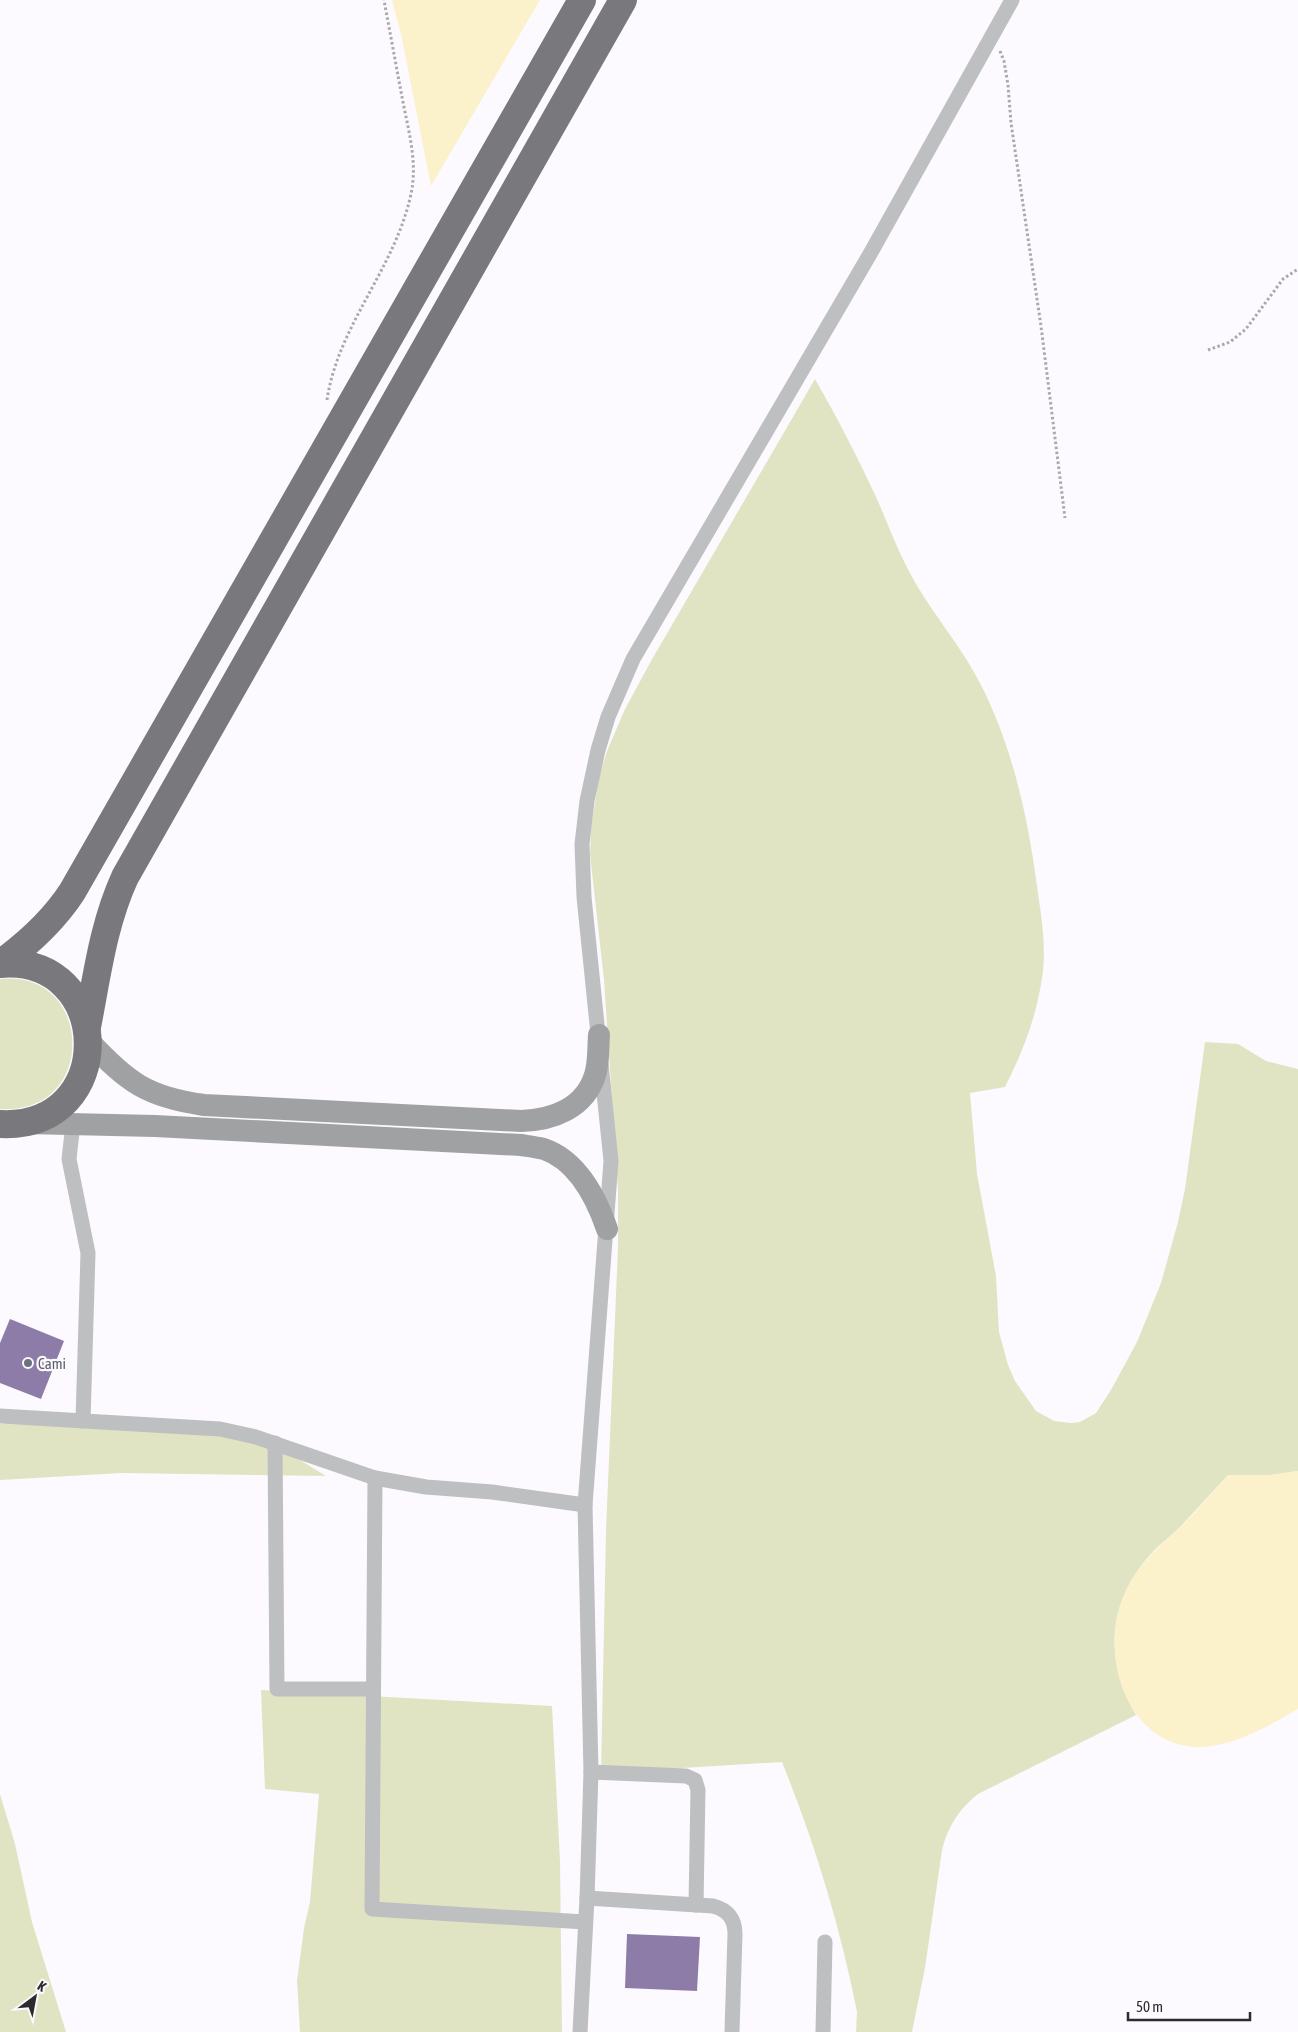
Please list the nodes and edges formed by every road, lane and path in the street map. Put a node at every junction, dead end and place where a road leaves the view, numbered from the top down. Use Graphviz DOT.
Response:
graph roads {
  1 [pos="384,0"];
  2 [pos="582,0"];
  3 [pos="623,0"];
  4 [pos="1012,0"];
  5 [pos="988,42"];
  6 [pos="1298,269"];
  7 [pos="1208,350"];
  8 [pos="327,403"];
  9 [pos="1065,518"];
  10 [pos="0,964"];
  11 [pos="88,1034"];
  12 [pos="599,1036"];
  13 [pos="73,1124"];
  14 [pos="9,1125"];
  15 [pos="607,1229"];
  16 [pos="0,1416"];
  17 [pos="83,1421"];
  18 [pos="276,1443"];
  19 [pos="375,1478"];
  20 [pos="585,1505"];
  21 [pos="373,1689"];
  22 [pos="591,1772"];
  23 [pos="587,1898"];
  24 [pos="696,1905"];
  25 [pos="585,1922"];
  26 [pos="825,1942"];
  27 [pos="580,2032"];
  28 [pos="732,2032"];
  29 [pos="824,2032"];
  1 -- 8 [label="path"];
  2 -- 10 [label="highway"];
  3 -- 11 [label="highway"];
  4 -- 5 [label="street"];
  5 -- 9 [label="path"];
  5 -- 12 [label="street"];
  6 -- 7 [label="path"];
  10 -- 11 [label="highway"];
  11 -- 12 [label="main road"];
  11 -- 14 [label="highway"];
  12 -- 15 [label="street"];
  13 -- 14 [label="main road"];
  13 -- 15 [label="main road"];
  13 -- 17 [label="street"];
  15 -- 20 [label="street"];
  16 -- 17 [label="street"];
  17 -- 18 [label="street"];
  18 -- 19 [label="street"];
  18 -- 21 [label="street"];
  19 -- 20 [label="street"];
  19 -- 21 [label="street"];
  20 -- 22 [label="street"];
  21 -- 25 [label="street"];
  22 -- 23 [label="street"];
  22 -- 24 [label="street"];
  23 -- 24 [label="street"];
  23 -- 25 [label="street"];
  24 -- 28 [label="street"];
  25 -- 27 [label="street"];
  26 -- 29 [label="street"];
}
